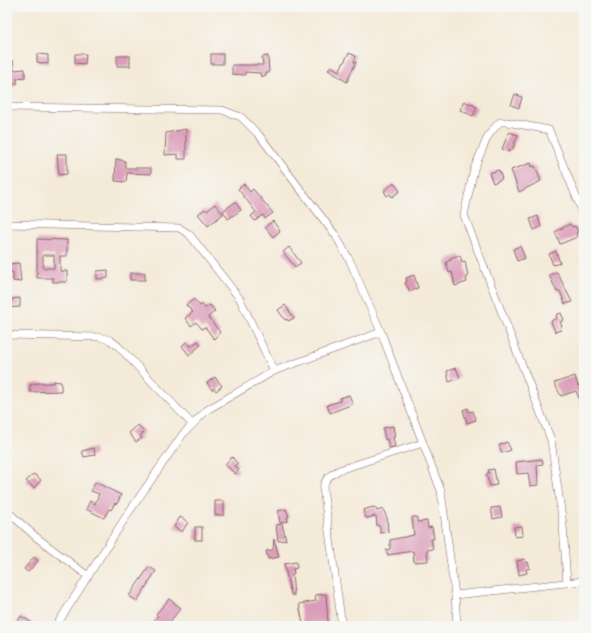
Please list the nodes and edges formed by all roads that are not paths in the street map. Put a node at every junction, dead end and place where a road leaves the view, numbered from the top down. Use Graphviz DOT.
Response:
graph roads {
  1 [pos="7,107"];
  2 [pos="584,216"];
  3 [pos="7,224"];
  4 [pos="381,332"];
  5 [pos="7,335"];
  6 [pos="274,371"];
  7 [pos="192,424"];
  8 [pos="424,443"];
  9 [pos="7,511"];
  10 [pos="88,576"];
  11 [pos="584,581"];
  12 [pos="568,583"];
  13 [pos="455,596"];
  14 [pos="56,626"];
  15 [pos="342,626"];
  16 [pos="457,626"];
  1 -- 4 [label="street"];
  2 -- 12 [label="street"];
  3 -- 6 [label="street"];
  4 -- 6 [label="street"];
  4 -- 8 [label="street"];
  5 -- 7 [label="street"];
  6 -- 7 [label="street"];
  7 -- 10 [label="street"];
  8 -- 13 [label="street"];
  8 -- 15 [label="street"];
  9 -- 10 [label="street"];
  10 -- 14 [label="street"];
  11 -- 12 [label="street"];
  12 -- 13 [label="street"];
  13 -- 16 [label="street"];
}
